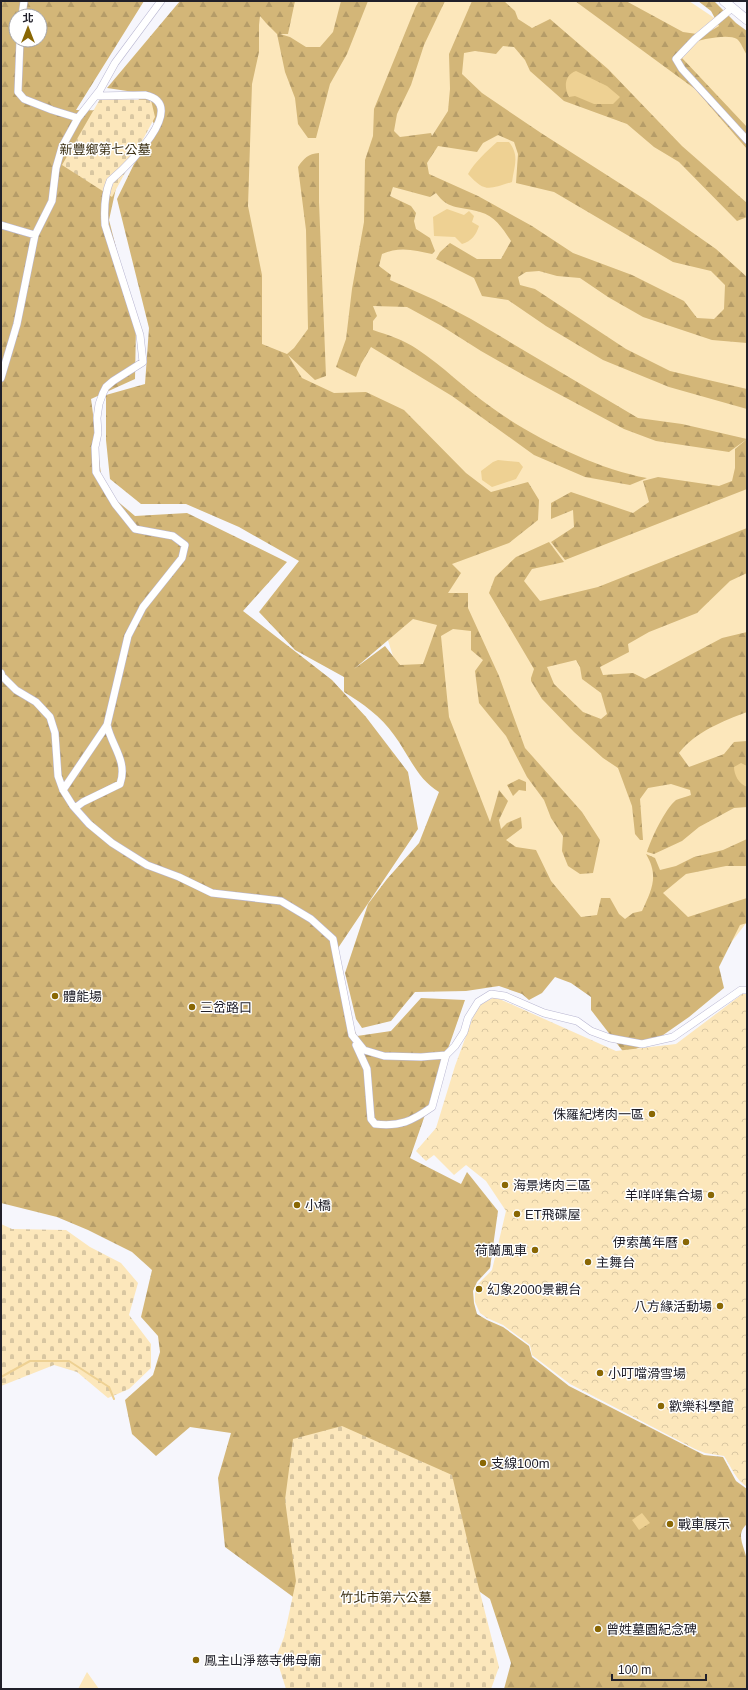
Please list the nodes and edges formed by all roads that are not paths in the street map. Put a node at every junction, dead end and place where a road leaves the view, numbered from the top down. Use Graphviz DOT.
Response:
graph roads {
  1 [pos="161,1"];
  2 [pos="724,1"];
  3 [pos="732,8"];
  4 [pos="747,20"];
  5 [pos="20,48"];
  6 [pos="96,96"];
  7 [pos="78,118"];
  8 [pos="747,140"];
  9 [pos="1,225"];
  10 [pos="35,235"];
  11 [pos="1,378"];
  12 [pos="1,673"];
  13 [pos="107,725"];
  14 [pos="63,790"];
  15 [pos="75,808"];
  16 [pos="747,990"];
  17 [pos="352,1035"];
  18 [pos="446,1055"];
  1 -- 6 [label="street"];
  2 -- 3 [label="street"];
  3 -- 4 [label="street"];
  3 -- 8 [label="street"];
  5 -- 7 [label="street"];
  6 -- 7 [label="street"];
  6 -- 13 [label="street"];
  7 -- 10 [label="street"];
  9 -- 10 [label="street"];
  10 -- 11 [label="street"];
  12 -- 14 [label="street"];
  13 -- 14 [label="street"];
  13 -- 15 [label="street"];
  14 -- 15 [label="street"];
  15 -- 17 [label="street"];
  16 -- 18 [label="street"];
  17 -- 18 [label="street"];
  17 -- 18 [label="street"];
}
